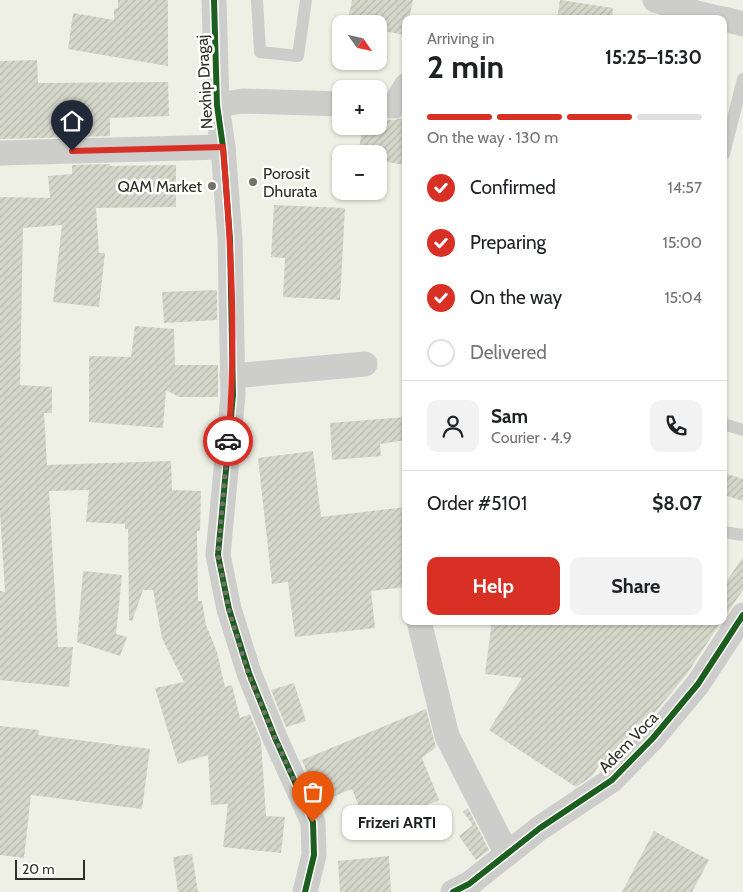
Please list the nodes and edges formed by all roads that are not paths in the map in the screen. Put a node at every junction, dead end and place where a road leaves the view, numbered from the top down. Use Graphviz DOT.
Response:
graph roads {
  1 [pos="214,0"];
  2 [pos="257,0"];
  3 [pos="306,0"];
  4 [pos="655,0"];
  5 [pos="708,15"];
  6 [pos="727,20"];
  7 [pos="743,24"];
  8 [pos="743,79"];
  9 [pos="402,93"];
  10 [pos="332,104"];
  11 [pos="216,105"];
  12 [pos="387,106"];
  13 [pos="727,142"];
  14 [pos="223,147"];
  15 [pos="0,153"];
  16 [pos="365,364"];
  17 [pos="232,376"];
  18 [pos="727,425"];
  19 [pos="743,430"];
  20 [pos="727,532"];
  21 [pos="743,534"];
  22 [pos="743,615"];
  23 [pos="420,625"];
  24 [pos="507,854"];
  25 [pos="305,892"];
  26 [pos="453,892"];
  1 -- 11 [label="street, Nexhip Dragaj"];
  2 -- 3 [label="lane"];
  4 -- 5 [label="street"];
  6 -- 7 [label="street"];
  8 -- 13 [label="lane"];
  9 -- 12 [label="street"];
  10 -- 11 [label="street, Nexhip Dragaj"];
  11 -- 14 [label="street, Nexhip Dragaj"];
  14 -- 15 [label="street"];
  14 -- 17 [label="street, Nexhip Dragaj"];
  16 -- 17 [label="street"];
  17 -- 25 [label="street, Nexhip Dragaj"];
  18 -- 19 [label="lane"];
  20 -- 21 [label="lane"];
  22 -- 24 [label="street, Adem Voca"];
  23 -- 24 [label="street"];
  24 -- 26 [label="street, Adem Voca"];
}
